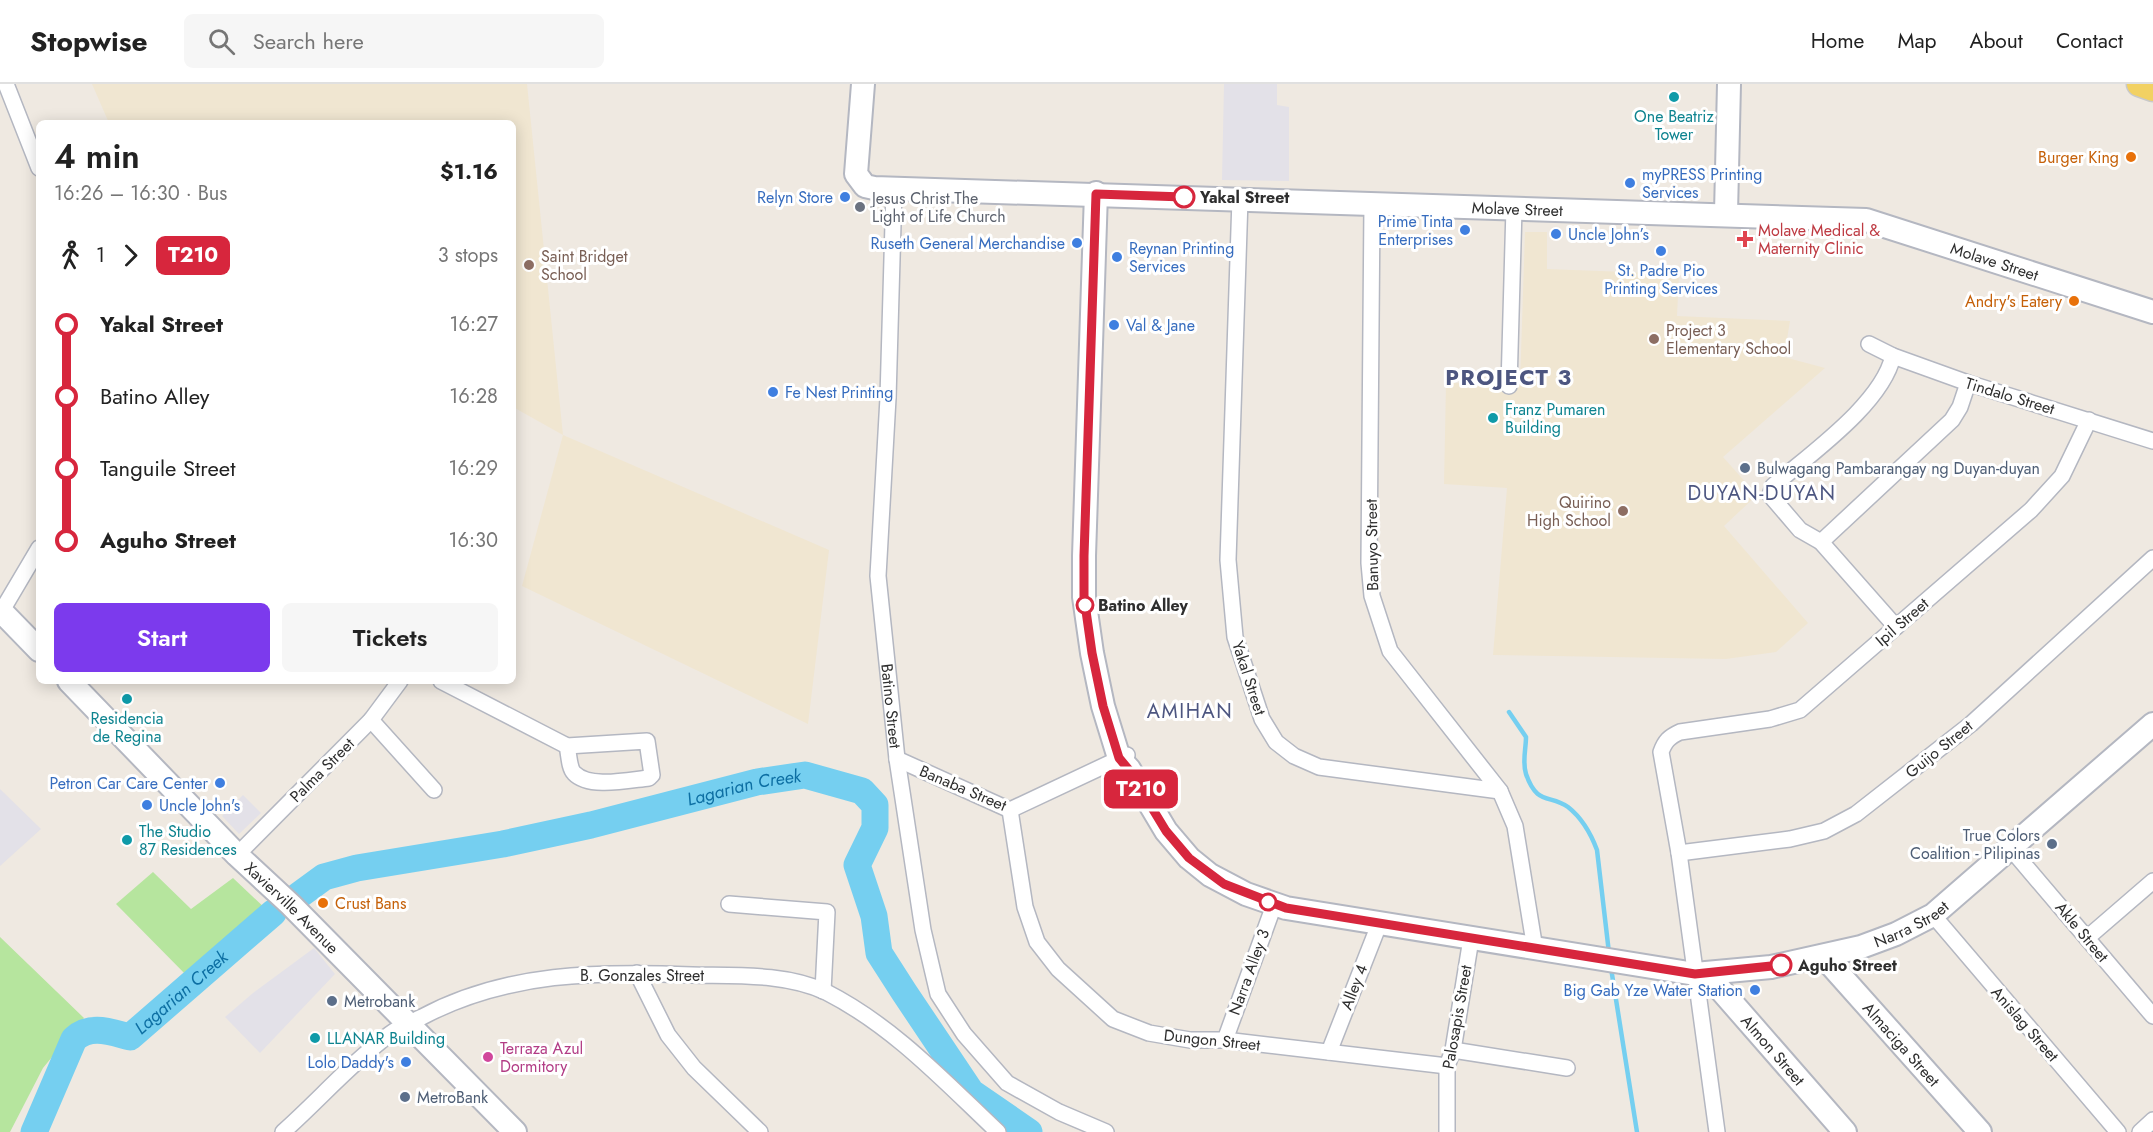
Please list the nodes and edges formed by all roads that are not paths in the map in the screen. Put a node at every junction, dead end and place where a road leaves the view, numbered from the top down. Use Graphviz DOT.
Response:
graph roads {
  1 [pos="6,84"];
  2 [pos="863,84"];
  3 [pos="1729,84"];
  4 [pos="2139,84"];
  5 [pos="2153,89"];
  6 [pos="36,160"];
  7 [pos="894,189"];
  8 [pos="1096,194"];
  9 [pos="1240,199"];
  10 [pos="1372,204"];
  11 [pos="1514,208"];
  12 [pos="1726,213"];
  13 [pos="2153,312"];
  14 [pos="1869,344"];
  15 [pos="1893,356"];
  16 [pos="1968,383"];
  17 [pos="1509,386"];
  18 [pos="2089,420"];
  19 [pos="2153,441"];
  20 [pos="1821,542"];
  21 [pos="36,554"];
  22 [pos="2153,558"];
  23 [pos="0,612"];
  24 [pos="1892,630"];
  25 [pos="36,647"];
  26 [pos="72,684"];
  27 [pos="398,684"];
  28 [pos="447,684"];
  29 [pos="371,720"];
  30 [pos="2153,724"];
  31 [pos="567,746"];
  32 [pos="897,759"];
  33 [pos="1125,761"];
  34 [pos="434,790"];
  35 [pos="1500,791"];
  36 [pos="1010,810"];
  37 [pos="2011,849"];
  38 [pos="1679,853"];
  39 [pos="237,855"];
  40 [pos="2153,881"];
  41 [pos="729,904"];
  42 [pos="1274,904"];
  43 [pos="1933,915"];
  44 [pos="1380,922"];
  45 [pos="2087,938"];
  46 [pos="1470,939"];
  47 [pos="1535,949"];
  48 [pos="1823,956"];
  49 [pos="637,973"];
  50 [pos="1695,974"];
  51 [pos="823,991"];
  52 [pos="2153,1016"];
  53 [pos="407,1025"];
  54 [pos="1225,1040"];
  55 [pos="1453,1050"];
  56 [pos="1329,1052"];
  57 [pos="1448,1066"];
  58 [pos="1567,1068"];
  59 [pos="2153,1120"];
  60 [pos="283,1132"];
  61 [pos="515,1132"];
  62 [pos="760,1132"];
  63 [pos="998,1132"];
  64 [pos="1106,1132"];
  65 [pos="1447,1132"];
  66 [pos="1717,1132"];
  67 [pos="1845,1132"];
  68 [pos="1980,1132"];
  69 [pos="2118,1132"];
  70 [pos="2140,1132"];
  1 -- 6 [label="street"];
  2 -- 7 [label="street, Molave Street"];
  3 -- 12 [label="street"];
  4 -- 5 [label="main road"];
  7 -- 8 [label="street, Molave Street"];
  7 -- 32 [label="street, Batino Street"];
  8 -- 9 [label="street, Molave Street"];
  8 -- 33 [label="street, Narra Street"];
  9 -- 10 [label="street, Molave Street"];
  9 -- 35 [label="street, Yakal Street"];
  10 -- 11 [label="street, Molave Street"];
  10 -- 35 [label="street, Banuyo Street"];
  11 -- 12 [label="street, Molave Street"];
  11 -- 17 [label="street"];
  12 -- 13 [label="street, Molave Street"];
  14 -- 15 [label="street, Tindalo Street"];
  15 -- 16 [label="street, Tindalo Street"];
  15 -- 20 [label="street"];
  16 -- 18 [label="street, Tindalo Street"];
  16 -- 20 [label="street"];
  18 -- 19 [label="street, Tindalo Street"];
  18 -- 24 [label="street, Ipil Street"];
  20 -- 24 [label="street"];
  21 -- 23 [label="street"];
  22 -- 38 [label="street, Guijo Street"];
  23 -- 25 [label="street"];
  24 -- 38 [label="street, Ipil Street"];
  26 -- 39 [label="street, Xavierville Avenue"];
  27 -- 29 [label="street, Palma Street"];
  28 -- 31 [label="street"];
  29 -- 34 [label="street"];
  29 -- 39 [label="street, Palma Street"];
  30 -- 37 [label="street, Narra Street"];
  31 -- 31 [label="street"];
  32 -- 36 [label="street, Banaba Street"];
  32 -- 64 [label="street, Batino Street"];
  33 -- 36 [label="street, Banaba Street"];
  33 -- 42 [label="street, Narra Street"];
  35 -- 47 [label="street, Banuyo Street"];
  36 -- 54 [label="street, Dungon Street"];
  37 -- 43 [label="street, Narra Street"];
  37 -- 45 [label="street, Akle Street"];
  38 -- 50 [label="street"];
  39 -- 53 [label="street, Xavierville Avenue"];
  40 -- 45 [label="street"];
  41 -- 51 [label="street"];
  42 -- 44 [label="street, Narra Street"];
  42 -- 54 [label="street, Narra Alley 3"];
  43 -- 48 [label="street, Narra Street"];
  43 -- 69 [label="street, Anislag Street"];
  44 -- 46 [label="street, Narra Street"];
  44 -- 56 [label="street, Alley 4"];
  45 -- 52 [label="street, Akle Street"];
  46 -- 47 [label="street, Narra Street"];
  46 -- 55 [label="street, Palosapis Street"];
  47 -- 50 [label="street, Narra Street"];
  48 -- 50 [label="street, Narra Street"];
  48 -- 68 [label="street, Almaciga Street"];
  49 -- 51 [label="street, B. Gonzales Street"];
  49 -- 53 [label="street, B. Gonzales Street"];
  49 -- 62 [label="street"];
  50 -- 66 [label="street"];
  50 -- 67 [label="street, Almon Street"];
  51 -- 63 [label="street, B. Gonzales Street"];
  53 -- 60 [label="street, B. Gonzales Street"];
  53 -- 61 [label="street, Xavierville Avenue"];
  54 -- 56 [label="street, Dungon Street"];
  55 -- 57 [label="street, Palosapis Street"];
  55 -- 58 [label="street"];
  56 -- 57 [label="street, Dungon Street"];
  57 -- 65 [label="street, Palosapis Street"];
  59 -- 70 [label="street"];
}
